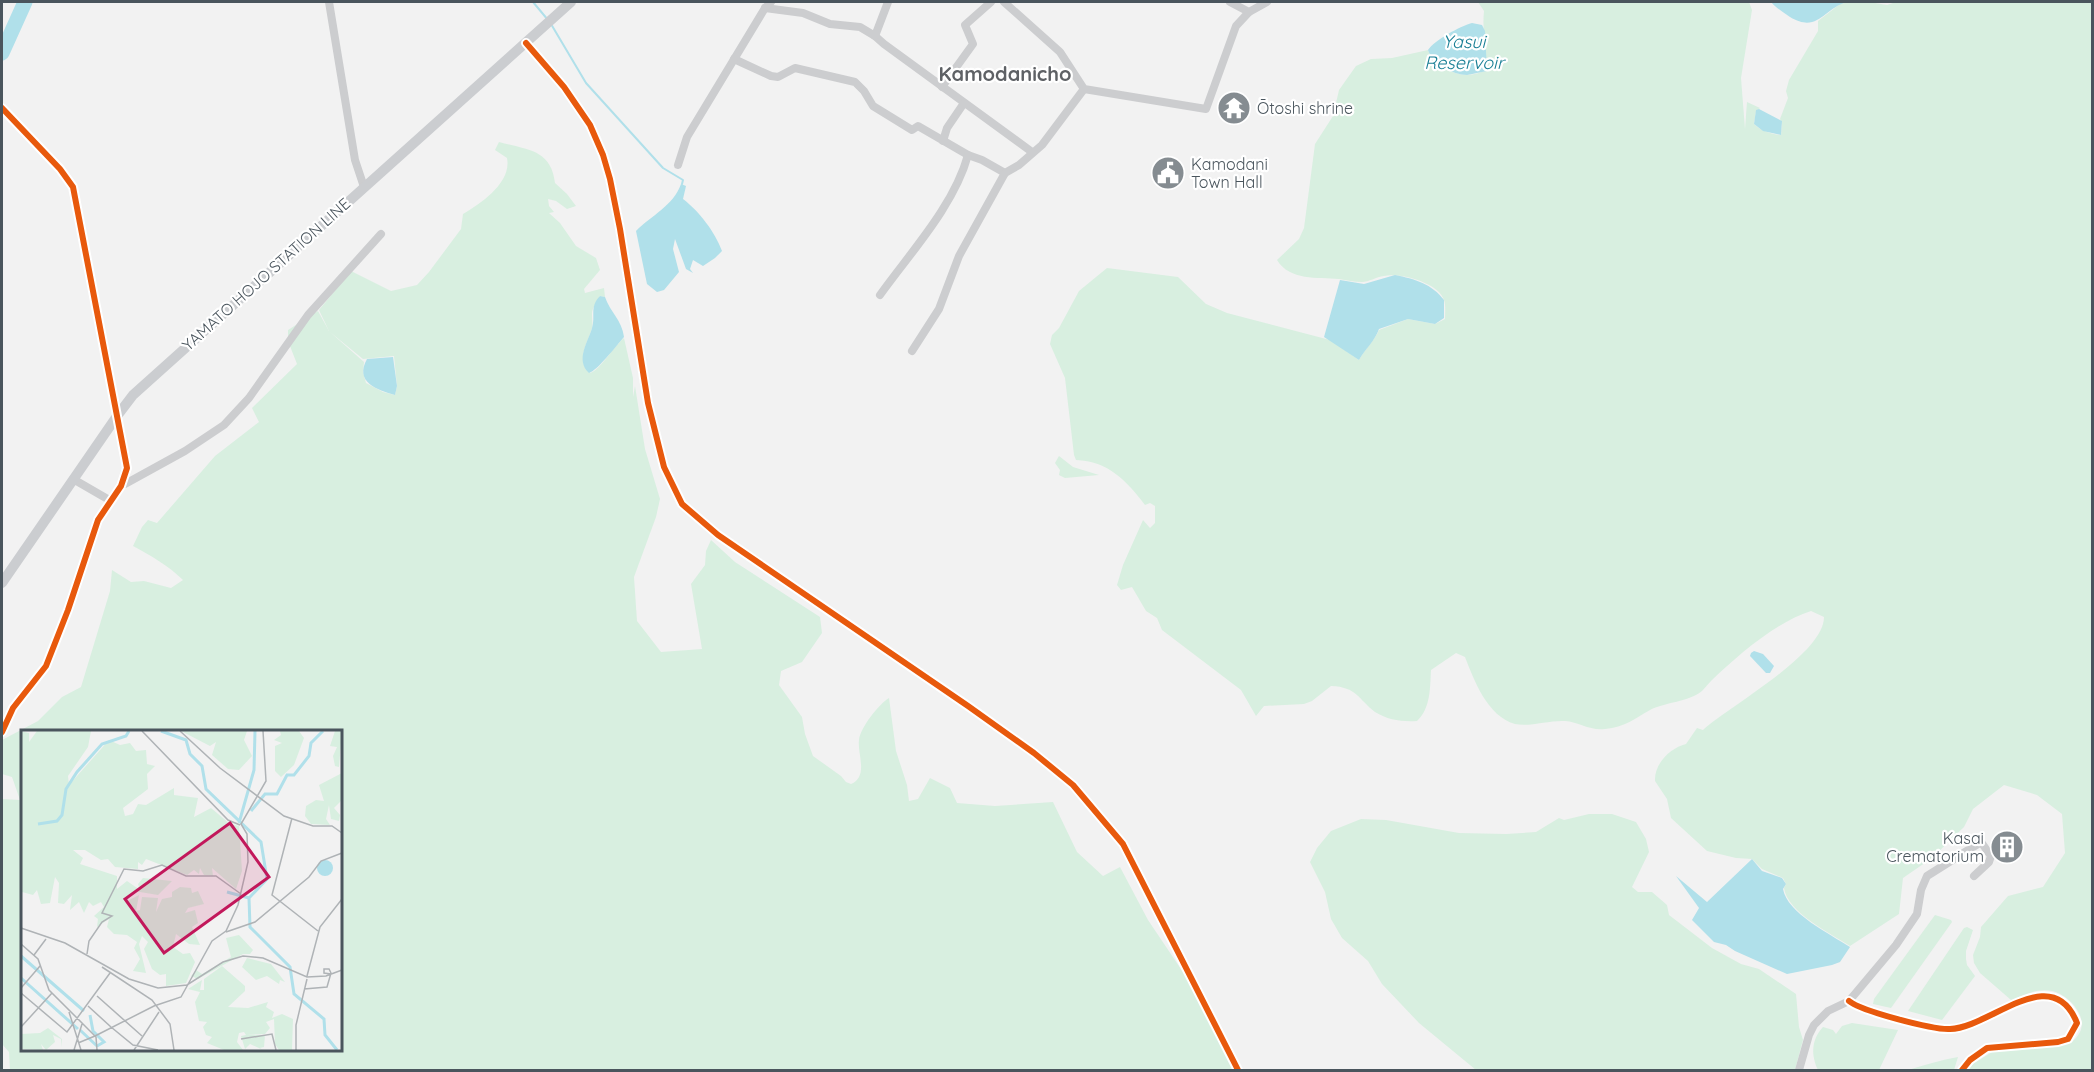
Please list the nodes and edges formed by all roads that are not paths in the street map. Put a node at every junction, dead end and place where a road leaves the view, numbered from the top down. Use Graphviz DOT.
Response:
graph roads {
  1 [pos="328,2"];
  2 [pos="571,2"];
  3 [pos="771,2"];
  4 [pos="888,2"];
  5 [pos="991,2"];
  6 [pos="1004,2"];
  7 [pos="1230,2"];
  8 [pos="1267,2"];
  9 [pos="765,8"];
  10 [pos="1249,12"];
  11 [pos="875,36"];
  12 [pos="526,43"];
  13 [pos="734,59"];
  14 [pos="942,87"];
  15 [pos="1084,89"];
  16 [pos="964,103"];
  17 [pos="2,108"];
  18 [pos="943,141"];
  19 [pos="1032,152"];
  20 [pos="968,155"];
  21 [pos="678,165"];
  22 [pos="1005,173"];
  23 [pos="364,187"];
  24 [pos="381,234"];
  25 [pos="879,295"];
  26 [pos="912,351"];
  27 [pos="117,416"];
  28 [pos="73,478"];
  29 [pos="122,483"];
  30 [pos="111,501"];
  31 [pos="2,583"];
  32 [pos="2,732"];
  33 [pos="1974,876"];
  34 [pos="1850,1001"];
  35 [pos="1238,1071"];
  36 [pos="1799,1071"];
  37 [pos="1962,1071"];
  1 -- 23 [label="street"];
  2 -- 12 [label="main road, YAMATO HOJO STATION LINE"];
  3 -- 9 [label="street"];
  4 -- 11 [label="street"];
  5 -- 14 [label="street"];
  6 -- 15 [label="street"];
  7 -- 10 [label="street"];
  8 -- 10 [label="street"];
  9 -- 11 [label="street"];
  9 -- 13 [label="street"];
  10 -- 15 [label="street"];
  11 -- 14 [label="street"];
  12 -- 23 [label="main road, YAMATO HOJO STATION LINE"];
  12 -- 35 [label="street"];
  13 -- 18 [label="street"];
  13 -- 21 [label="street"];
  14 -- 16 [label="street"];
  15 -- 19 [label="street"];
  16 -- 18 [label="street"];
  16 -- 19 [label="street"];
  17 -- 27 [label="street"];
  18 -- 20 [label="street"];
  19 -- 22 [label="street"];
  20 -- 22 [label="street"];
  20 -- 25 [label="street"];
  22 -- 26 [label="street"];
  23 -- 27 [label="main road, YAMATO HOJO STATION LINE"];
  24 -- 29 [label="street"];
  27 -- 28 [label="main road, YAMATO HOJO STATION LINE"];
  27 -- 29 [label="street"];
  28 -- 30 [label="street"];
  28 -- 31 [label="main road, YAMATO HOJO STATION LINE"];
  29 -- 30 [label="street"];
  30 -- 32 [label="street"];
  33 -- 34 [label="street"];
  34 -- 36 [label="street"];
  34 -- 37 [label="street"];
}
